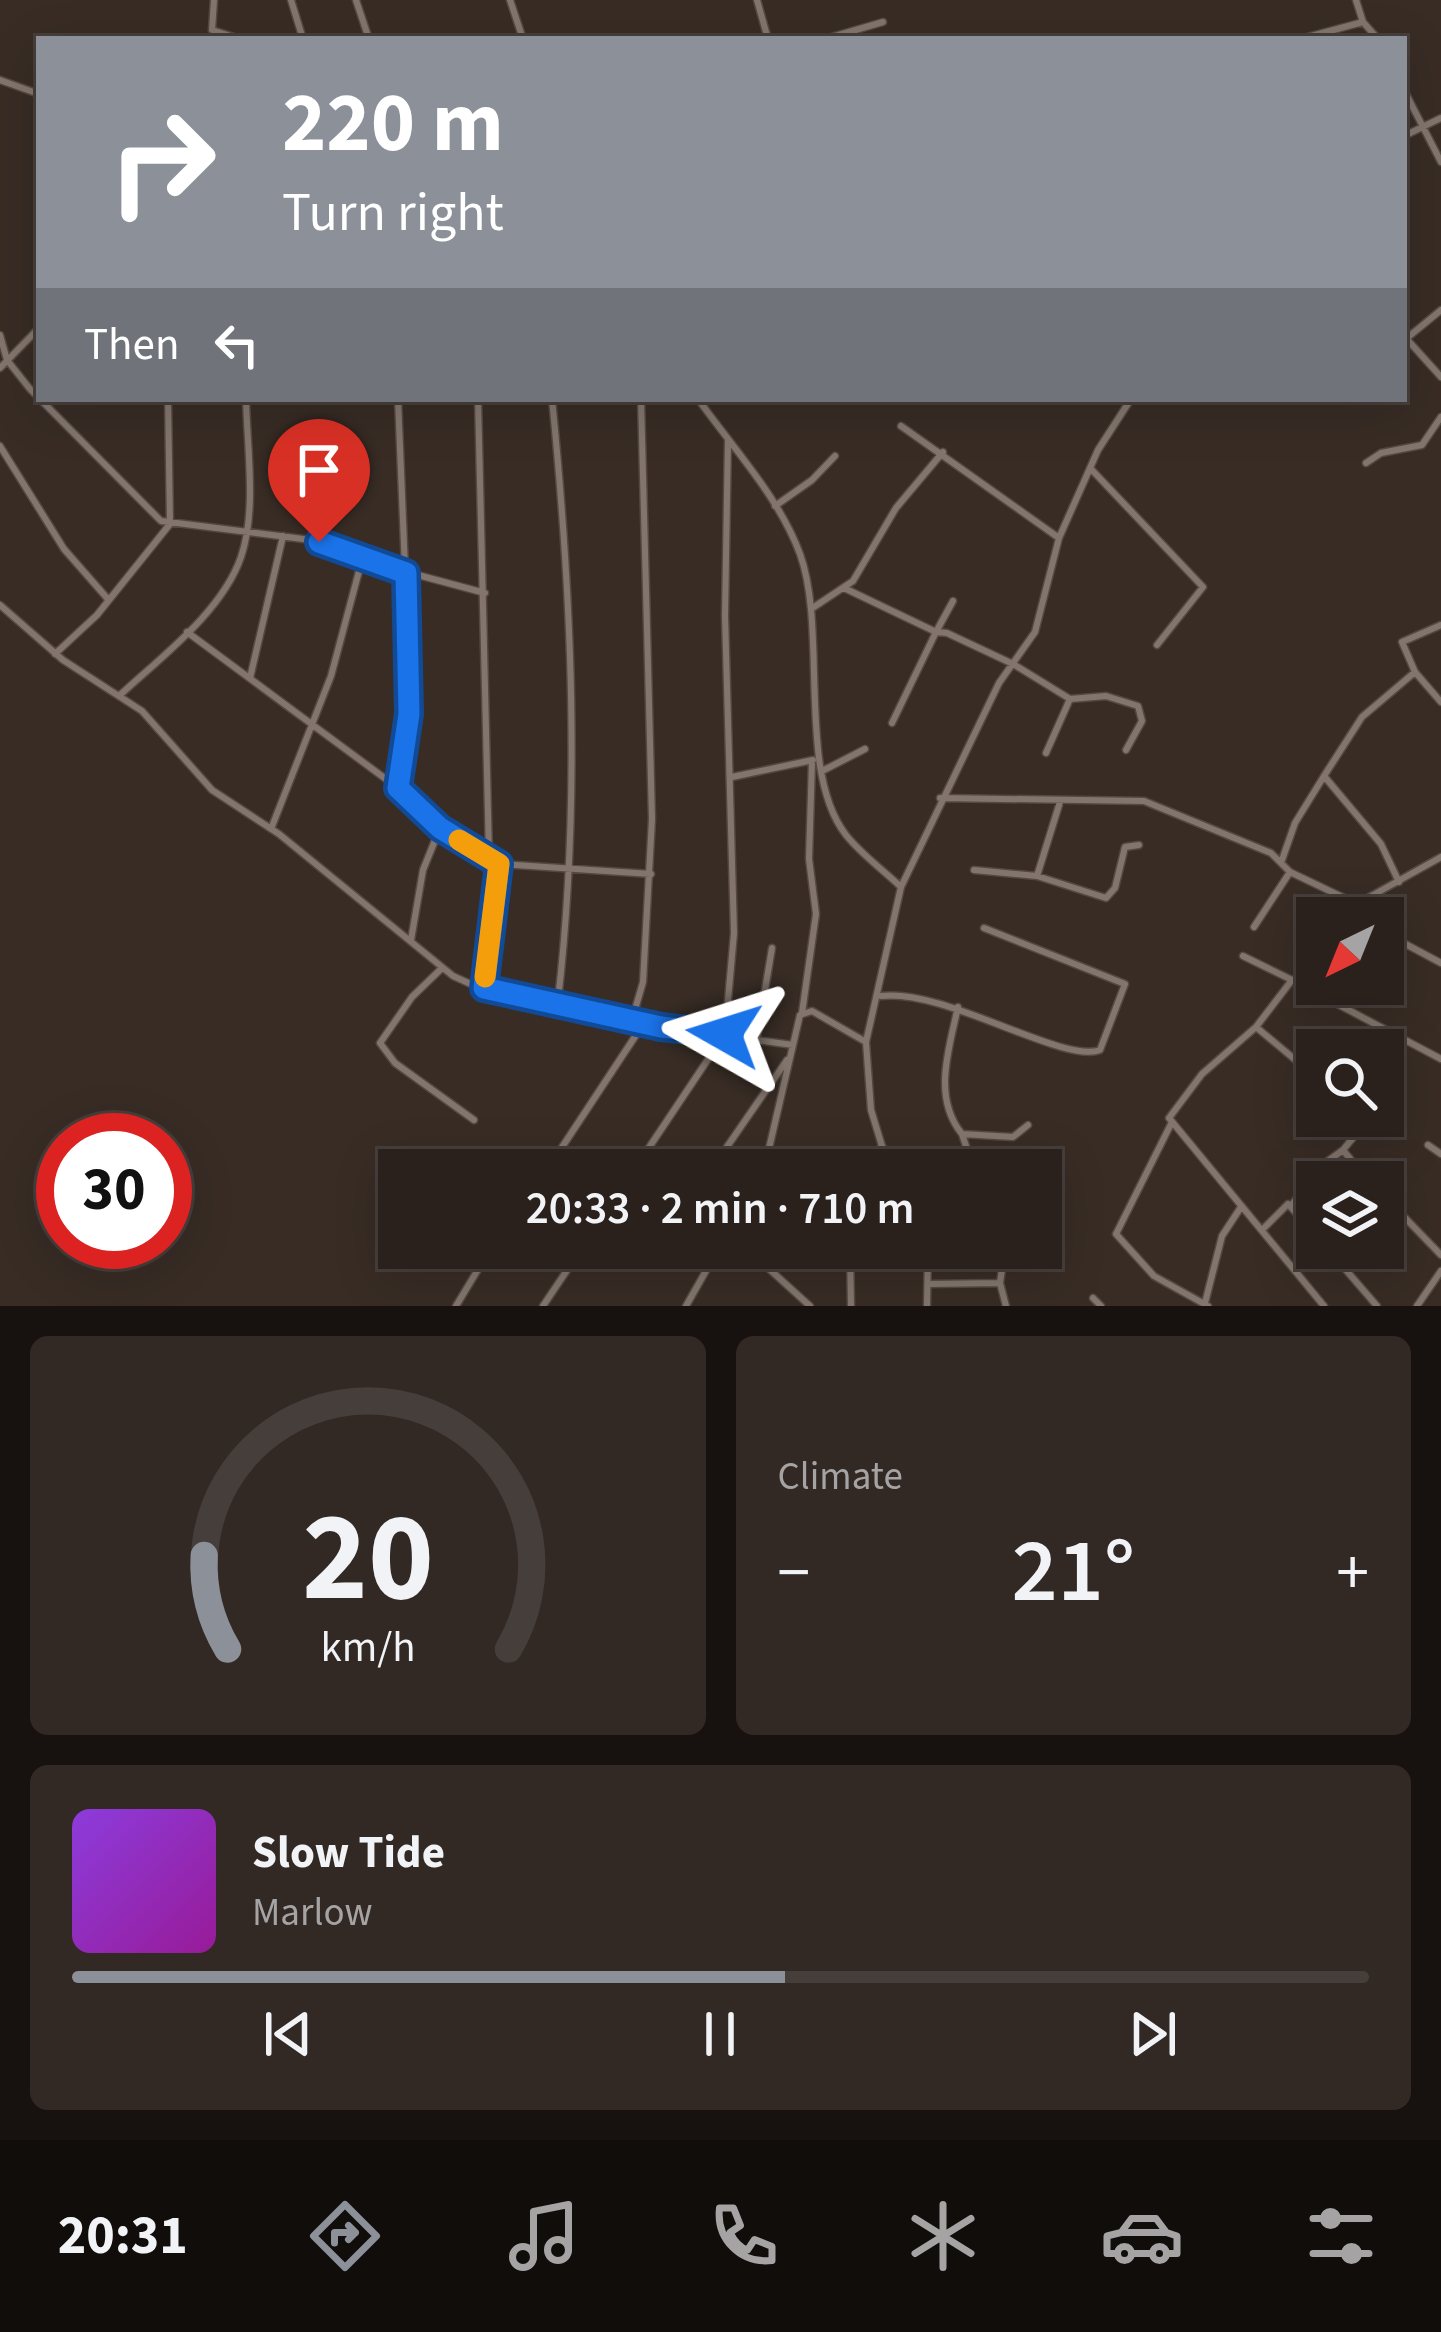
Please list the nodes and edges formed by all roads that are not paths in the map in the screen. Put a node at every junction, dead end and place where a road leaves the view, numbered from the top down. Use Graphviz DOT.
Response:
graph roads {
  1 [pos="214,0"];
  2 [pos="291,0"];
  3 [pos="356,0"];
  4 [pos="510,0"];
  5 [pos="757,0"];
  6 [pos="1356,0"];
  7 [pos="883,22"];
  8 [pos="1363,22"];
  9 [pos="231,36"];
  10 [pos="302,36"];
  11 [pos="368,36"];
  12 [pos="522,36"];
  13 [pos="767,36"];
  14 [pos="835,36"];
  15 [pos="1311,36"];
  16 [pos="1375,36"];
  17 [pos="0,80"];
  18 [pos="36,93"];
  19 [pos="1407,96"];
  20 [pos="1441,118"];
  21 [pos="1423,128"];
  22 [pos="1407,135"];
  23 [pos="1441,162"];
  24 [pos="1441,310"];
  25 [pos="36,331"];
  26 [pos="0,334"];
  27 [pos="1407,336"];
  28 [pos="1407,338"];
  29 [pos="7,360"];
  30 [pos="0,368"];
  31 [pos="1441,377"];
  32 [pos="36,394"];
  33 [pos="43,402"];
  34 [pos="168,402"];
  35 [pos="246,402"];
  36 [pos="398,402"];
  37 [pos="478,402"];
  38 [pos="552,402"];
  39 [pos="641,402"];
  40 [pos="700,402"];
  41 [pos="1129,402"];
  42 [pos="1441,417"];
  43 [pos="901,426"];
  44 [pos="728,439"];
  45 [pos="0,446"];
  46 [pos="943,452"];
  47 [pos="835,456"];
  48 [pos="1366,463"];
  49 [pos="1090,469"];
  50 [pos="775,506"];
  51 [pos="170,524"];
  52 [pos="247,529"];
  53 [pos="283,535"];
  54 [pos="1059,538"];
  55 [pos="362,560"];
  56 [pos="406,573"];
  57 [pos="844,588"];
  58 [pos="484,593"];
  59 [pos="107,598"];
  60 [pos="953,601"];
  61 [pos="0,605"];
  62 [pos="814,607"];
  63 [pos="1441,625"];
  64 [pos="187,632"];
  65 [pos="936,632"];
  66 [pos="1157,645"];
  67 [pos="55,654"];
  68 [pos="1013,664"];
  69 [pos="1415,672"];
  70 [pos="250,678"];
  71 [pos="118,696"];
  72 [pos="1070,699"];
  73 [pos="1441,702"];
  74 [pos="892,723"];
  75 [pos="314,724"];
  76 [pos="865,748"];
  77 [pos="1126,750"];
  78 [pos="1046,753"];
  79 [pos="822,758"];
  80 [pos="812,760"];
  81 [pos="824,770"];
  82 [pos="1324,776"];
  83 [pos="732,777"];
  84 [pos="398,788"];
  85 [pos="940,798"];
  86 [pos="1060,802"];
  87 [pos="440,828"];
  88 [pos="271,830"];
  89 [pos="1138,845"];
  90 [pos="489,855"];
  91 [pos="1441,857"];
  92 [pos="1282,860"];
  93 [pos="499,864"];
  94 [pos="570,868"];
  95 [pos="974,870"];
  96 [pos="1290,872"];
  97 [pos="651,874"];
  98 [pos="1037,876"];
  99 [pos="1399,881"];
  100 [pos="901,887"];
  101 [pos="1342,897"];
  102 [pos="1370,897"];
  103 [pos="1254,927"];
  104 [pos="984,928"];
  105 [pos="411,940"];
  106 [pos="1404,943"];
  107 [pos="772,948"];
  108 [pos="1243,956"];
  109 [pos="1441,963"];
  110 [pos="442,968"];
  111 [pos="1292,980"];
  112 [pos="1296,982"];
  113 [pos="484,988"];
  114 [pos="881,995"];
  115 [pos="558,1001"];
  116 [pos="1339,1005"];
  117 [pos="958,1007"];
  118 [pos="802,1013"];
  119 [pos="632,1020"];
  120 [pos="644,1023"];
  121 [pos="1256,1028"];
  122 [pos="724,1034"];
  123 [pos="757,1038"];
  124 [pos="866,1042"];
  125 [pos="793,1046"];
  126 [pos="790,1058"];
  127 [pos="1441,1059"];
  128 [pos="1296,1061"];
  129 [pos="474,1120"];
  130 [pos="1172,1122"];
  131 [pos="1028,1125"];
  132 [pos="962,1134"];
  133 [pos="1354,1137"];
  134 [pos="1428,1145"];
  135 [pos="882,1146"];
  136 [pos="561,1149"];
  137 [pos="648,1149"];
  138 [pos="726,1149"];
  139 [pos="769,1149"];
  140 [pos="880,1149"];
  141 [pos="884,1149"];
  142 [pos="967,1149"];
  143 [pos="1343,1150"];
  144 [pos="1441,1154"];
  145 [pos="1352,1161"];
  146 [pos="1241,1206"];
  147 [pos="1292,1206"];
  148 [pos="1296,1211"];
  149 [pos="1404,1217"];
  150 [pos="1264,1228"];
  151 [pos="1441,1255"];
  152 [pos="478,1269"];
  153 [pos="568,1269"];
  154 [pos="708,1269"];
  155 [pos="768,1269"];
  156 [pos="850,1269"];
  157 [pos="928,1269"];
  158 [pos="1002,1269"];
  159 [pos="1346,1269"];
  160 [pos="1441,1271"];
  161 [pos="1000,1283"];
  162 [pos="928,1284"];
  163 [pos="1093,1298"];
  164 [pos="690,1304"];
  165 [pos="806,1304"];
  166 [pos="1207,1304"];
  167 [pos="1423,1304"];
  168 [pos="456,1306"];
  169 [pos="543,1306"];
  170 [pos="851,1306"];
  171 [pos="927,1306"];
  172 [pos="1006,1306"];
  173 [pos="1101,1306"];
  174 [pos="1324,1306"];
  175 [pos="1377,1306"];
  1 -- 9 [label="street"];
  2 -- 10 [label="street"];
  3 -- 11 [label="street"];
  4 -- 12 [label="street"];
  5 -- 13 [label="street"];
  6 -- 8 [label="street"];
  7 -- 14 [label="street"];
  8 -- 15 [label="street"];
  8 -- 16 [label="street"];
  17 -- 18 [label="street"];
  19 -- 21 [label="street"];
  20 -- 21 [label="street"];
  21 -- 22 [label="street"];
  21 -- 23 [label="street"];
  24 -- 27 [label="street"];
  25 -- 29 [label="street"];
  26 -- 29 [label="street"];
  28 -- 31 [label="street"];
  29 -- 30 [label="street"];
  29 -- 32 [label="street"];
  33 -- 51 [label="street"];
  34 -- 51 [label="street"];
  35 -- 52 [label="street"];
  36 -- 56 [label="street"];
  37 -- 58 [label="street"];
  38 -- 94 [label="street"];
  39 -- 97 [label="street"];
  40 -- 44 [label="street"];
  41 -- 49 [label="street"];
  42 -- 48 [label="street"];
  43 -- 46 [label="street"];
  44 -- 50 [label="street"];
  44 -- 83 [label="street"];
  45 -- 59 [label="street"];
  46 -- 54 [label="street"];
  46 -- 57 [label="street"];
  47 -- 50 [label="street"];
  49 -- 54 [label="street"];
  49 -- 66 [label="street"];
  50 -- 62 [label="street"];
  51 -- 52 [label="street"];
  51 -- 59 [label="street"];
  52 -- 53 [label="street"];
  52 -- 64 [label="street"];
  53 -- 55 [label="street"];
  53 -- 70 [label="street"];
  54 -- 68 [label="street"];
  55 -- 56 [label="street"];
  55 -- 75 [label="street"];
  56 -- 58 [label="street"];
  56 -- 84 [label="street"];
  57 -- 62 [label="street"];
  57 -- 65 [label="street"];
  58 -- 90 [label="street"];
  59 -- 67 [label="street"];
  60 -- 65 [label="street"];
  61 -- 67 [label="street"];
  62 -- 79 [label="street"];
  63 -- 69 [label="street"];
  64 -- 70 [label="street"];
  64 -- 71 [label="street"];
  65 -- 68 [label="street"];
  65 -- 74 [label="street"];
  67 -- 71 [label="street"];
  68 -- 72 [label="street"];
  68 -- 85 [label="street"];
  69 -- 73 [label="street"];
  69 -- 82 [label="street"];
  70 -- 75 [label="street"];
  71 -- 88 [label="street"];
  72 -- 77 [label="street"];
  72 -- 78 [label="street"];
  75 -- 84 [label="street"];
  75 -- 88 [label="street"];
  76 -- 81 [label="street"];
  79 -- 80 [label="street"];
  79 -- 81 [label="street"];
  80 -- 83 [label="street"];
  80 -- 118 [label="street"];
  81 -- 100 [label="street"];
  82 -- 92 [label="street"];
  82 -- 99 [label="street"];
  83 -- 122 [label="street"];
  84 -- 87 [label="street"];
  85 -- 86 [label="street"];
  85 -- 100 [label="street"];
  86 -- 92 [label="street"];
  86 -- 98 [label="street"];
  87 -- 90 [label="street"];
  87 -- 105 [label="street"];
  88 -- 105 [label="street"];
  89 -- 98 [label="street"];
  90 -- 93 [label="street"];
  91 -- 99 [label="street"];
  92 -- 96 [label="street"];
  93 -- 94 [label="street"];
  93 -- 113 [label="street"];
  94 -- 97 [label="street"];
  94 -- 115 [label="street"];
  95 -- 98 [label="street"];
  96 -- 101 [label="street"];
  96 -- 103 [label="street"];
  97 -- 119 [label="street"];
  99 -- 102 [label="street"];
  100 -- 114 [label="street"];
  104 -- 117 [label="street"];
  105 -- 110 [label="street"];
  106 -- 109 [label="street"];
  107 -- 123 [label="street"];
  108 -- 111 [label="street"];
  110 -- 113 [label="street"];
  110 -- 129 [label="street"];
  111 -- 112 [label="street"];
  111 -- 121 [label="street"];
  113 -- 115 [label="street"];
  114 -- 117 [label="street"];
  114 -- 124 [label="street"];
  115 -- 119 [label="street"];
  116 -- 127 [label="street"];
  117 -- 132 [label="street"];
  118 -- 124 [label="street"];
  118 -- 125 [label="street"];
  119 -- 120 [label="street"];
  120 -- 122 [label="street"];
  120 -- 136 [label="street"];
  121 -- 128 [label="street"];
  121 -- 130 [label="street"];
  122 -- 123 [label="street"];
  122 -- 137 [label="street"];
  123 -- 125 [label="street"];
  124 -- 135 [label="street"];
  125 -- 126 [label="street"];
  126 -- 138 [label="street"];
  126 -- 139 [label="street"];
  130 -- 146 [label="street"];
  130 -- 166 [label="street"];
  131 -- 132 [label="street"];
  132 -- 142 [label="street"];
  133 -- 143 [label="street"];
  134 -- 144 [label="street"];
  135 -- 140 [label="street"];
  135 -- 141 [label="street"];
  143 -- 145 [label="street"];
  143 -- 147 [label="street"];
  146 -- 150 [label="street"];
  146 -- 166 [label="street"];
  147 -- 148 [label="street"];
  147 -- 150 [label="street"];
  149 -- 151 [label="street"];
  150 -- 174 [label="street"];
  152 -- 168 [label="street"];
  153 -- 169 [label="street"];
  154 -- 164 [label="street"];
  155 -- 165 [label="street"];
  156 -- 170 [label="street"];
  157 -- 162 [label="street"];
  158 -- 161 [label="street"];
  159 -- 175 [label="street"];
  160 -- 167 [label="street"];
  161 -- 162 [label="street"];
  161 -- 172 [label="street"];
  162 -- 171 [label="street"];
  163 -- 173 [label="street"];
}
